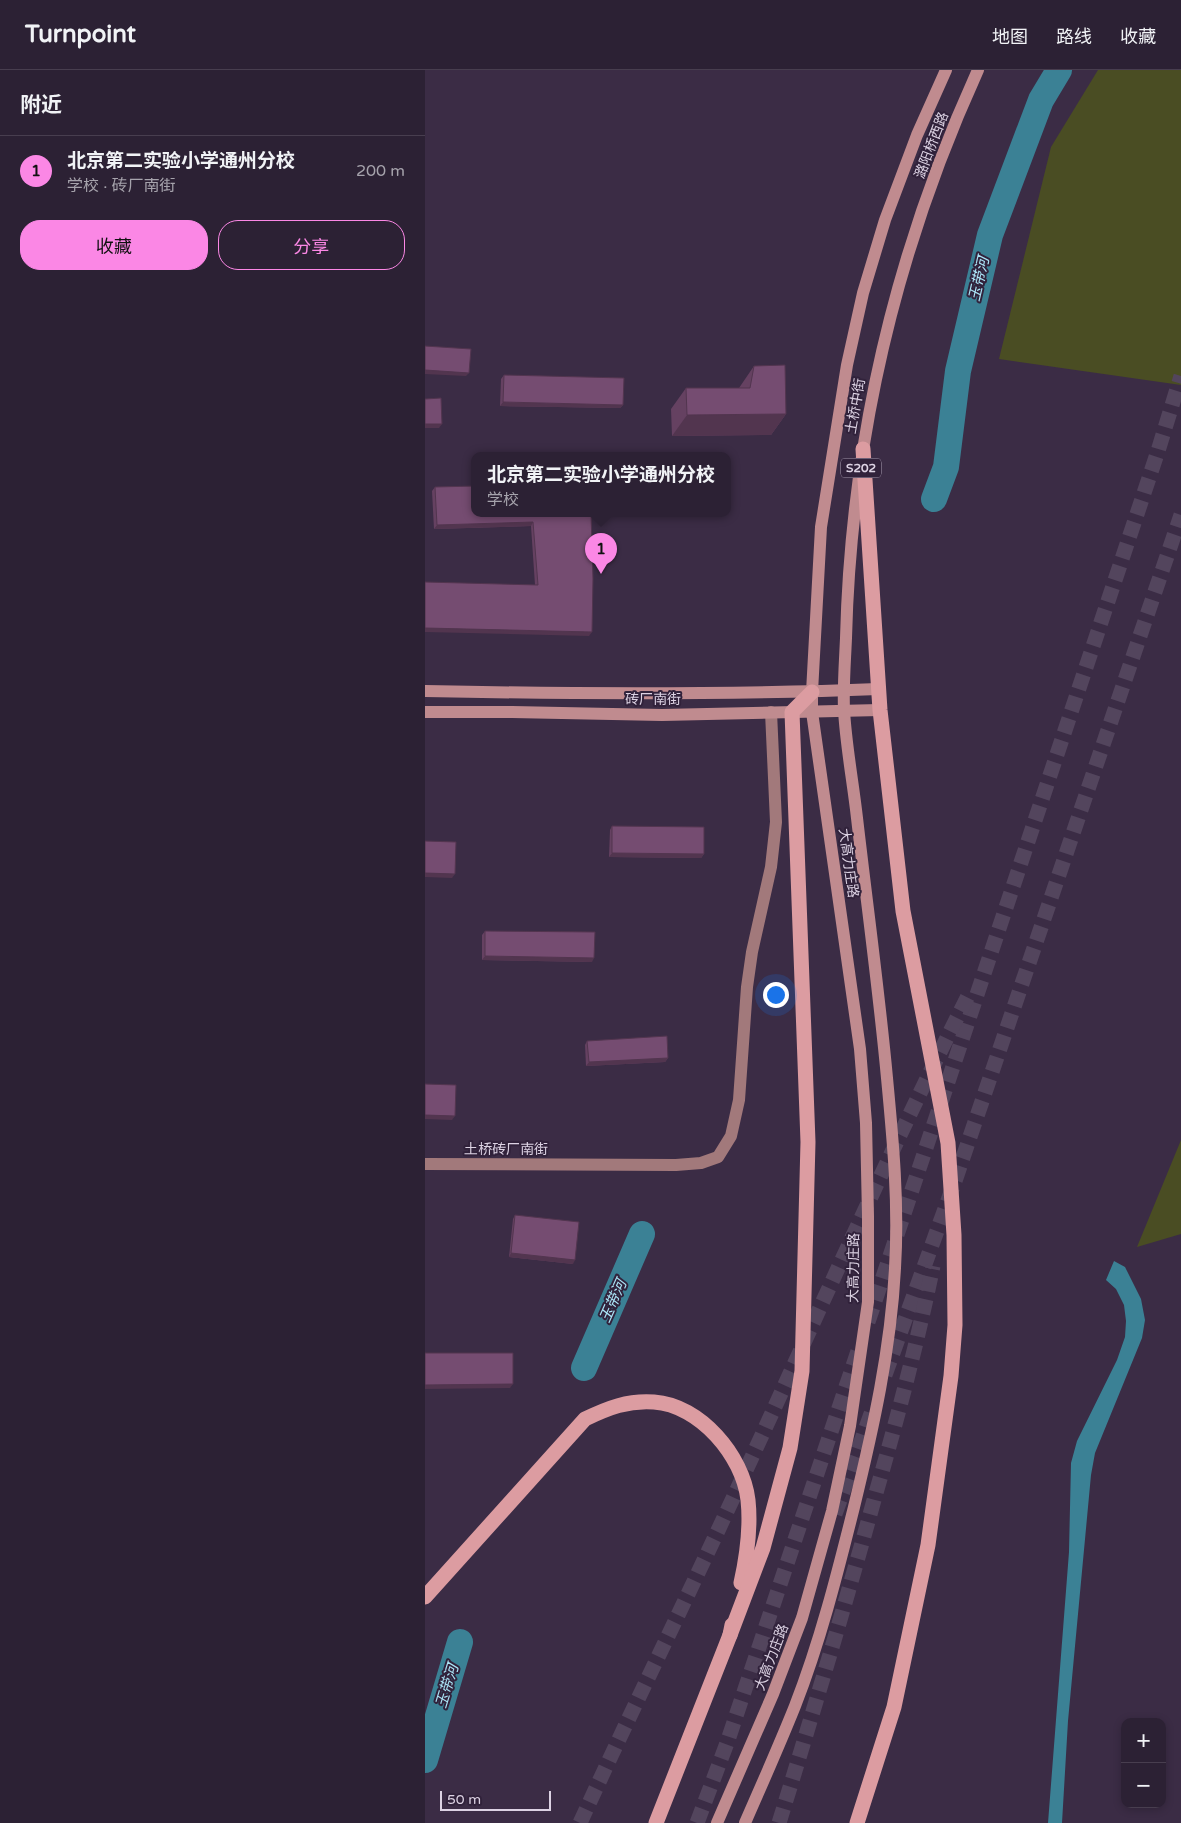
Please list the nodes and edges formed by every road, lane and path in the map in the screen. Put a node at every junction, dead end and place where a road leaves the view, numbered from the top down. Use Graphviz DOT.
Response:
graph roads {
  1 [pos="946,70"];
  2 [pos="978,70"];
  3 [pos="914,231"];
  4 [pos="863,449"];
  5 [pos="878,689"];
  6 [pos="425,690"];
  7 [pos="845,690"];
  8 [pos="812,692"];
  9 [pos="880,710"];
  10 [pos="844,711"];
  11 [pos="425,712"];
  12 [pos="771,712"];
  13 [pos="792,712"];
  14 [pos="813,712"];
  15 [pos="425,1164"];
  16 [pos="425,1598"];
  17 [pos="729,1634"];
  18 [pos="656,1823"];
  19 [pos="717,1823"];
  20 [pos="745,1823"];
  21 [pos="857,1823"];
  1 -- 8 [label="main road, 潞阳桥西路"];
  2 -- 3 [label="main road, 潞阳桥西路 / S202"];
  3 -- 4 [label="main road, 土桥中街 / S202"];
  4 -- 5 [label="highway"];
  4 -- 7 [label="main road, 土桥中街 / S202"];
  5 -- 7 [label="main road, 砖厂南街"];
  5 -- 9 [label="highway"];
  6 -- 8 [label="main road, 砖厂南街"];
  7 -- 8 [label="main road, 砖厂南街"];
  7 -- 10 [label="main road, 土桥中街 / S202"];
  8 -- 13 [label="highway"];
  8 -- 14 [label="main road, 大高力庄路"];
  9 -- 10 [label="main road, 砖厂南街"];
  9 -- 21 [label="highway"];
  10 -- 14 [label="main road, 砖厂南街"];
  10 -- 20 [label="main road, 大高力庄路"];
  11 -- 12 [label="main road, 砖厂南街"];
  12 -- 13 [label="main road, 砖厂南街"];
  12 -- 15 [label="street, 土桥砖厂南街"];
  13 -- 14 [label="main road, 砖厂南街"];
  13 -- 17 [label="highway"];
  14 -- 19 [label="main road, 大高力庄路"];
  16 -- 17 [label="highway"];
  17 -- 18 [label="highway"];
}
